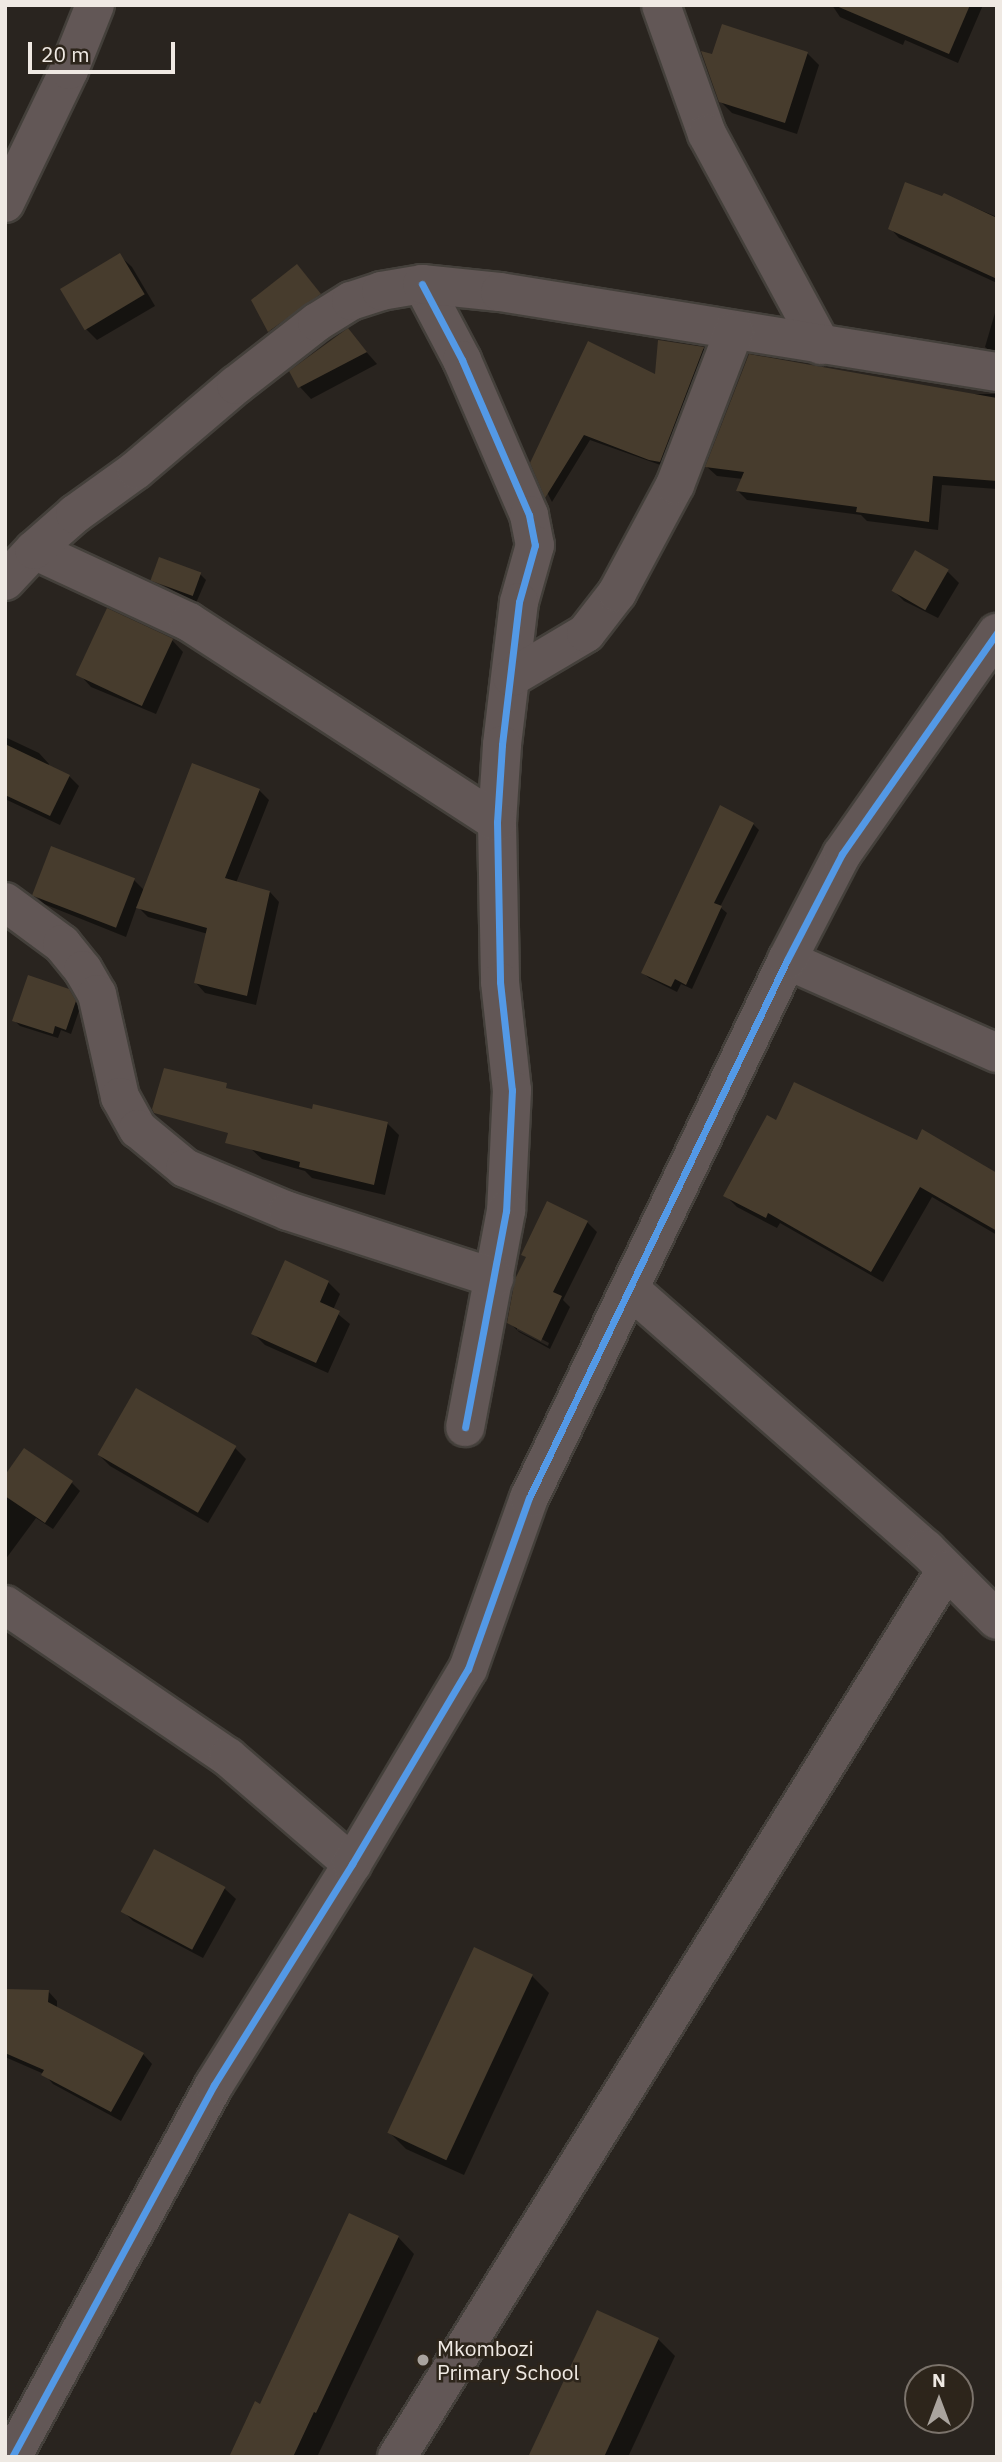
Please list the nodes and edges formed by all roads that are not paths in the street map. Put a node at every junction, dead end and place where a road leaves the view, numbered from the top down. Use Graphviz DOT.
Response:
graph roads {
  1 [pos="95,5"];
  2 [pos="661,5"];
  3 [pos="5,203"];
  4 [pos="422,284"];
  5 [pos="734,331"];
  6 [pos="821,345"];
  7 [pos="997,372"];
  8 [pos="34,550"];
  9 [pos="5,581"];
  10 [pos="997,633"];
  11 [pos="512,677"];
  12 [pos="497,822"];
  13 [pos="5,902"];
  14 [pos="787,960"];
  15 [pos="997,1053"];
  16 [pos="494,1278"];
  17 [pos="631,1290"];
  18 [pos="465,1427"];
  19 [pos="946,1570"];
  20 [pos="5,1605"];
  21 [pos="997,1620"];
  22 [pos="352,1864"];
  23 [pos="12,2457"];
  24 [pos="397,2457"];
  1 -- 3 [label="street"];
  2 -- 6 [label="street"];
  4 -- 5 [label="street"];
  4 -- 8 [label="street"];
  4 -- 11 [label="street"];
  5 -- 6 [label="street"];
  5 -- 11 [label="street"];
  6 -- 7 [label="street"];
  8 -- 9 [label="street"];
  8 -- 12 [label="street"];
  10 -- 14 [label="street"];
  11 -- 12 [label="street"];
  12 -- 16 [label="street"];
  13 -- 16 [label="street"];
  14 -- 15 [label="street"];
  14 -- 17 [label="street"];
  16 -- 18 [label="street"];
  17 -- 19 [label="street"];
  17 -- 22 [label="street"];
  19 -- 21 [label="street"];
  19 -- 24 [label="street"];
  20 -- 22 [label="street"];
  22 -- 23 [label="street"];
}
